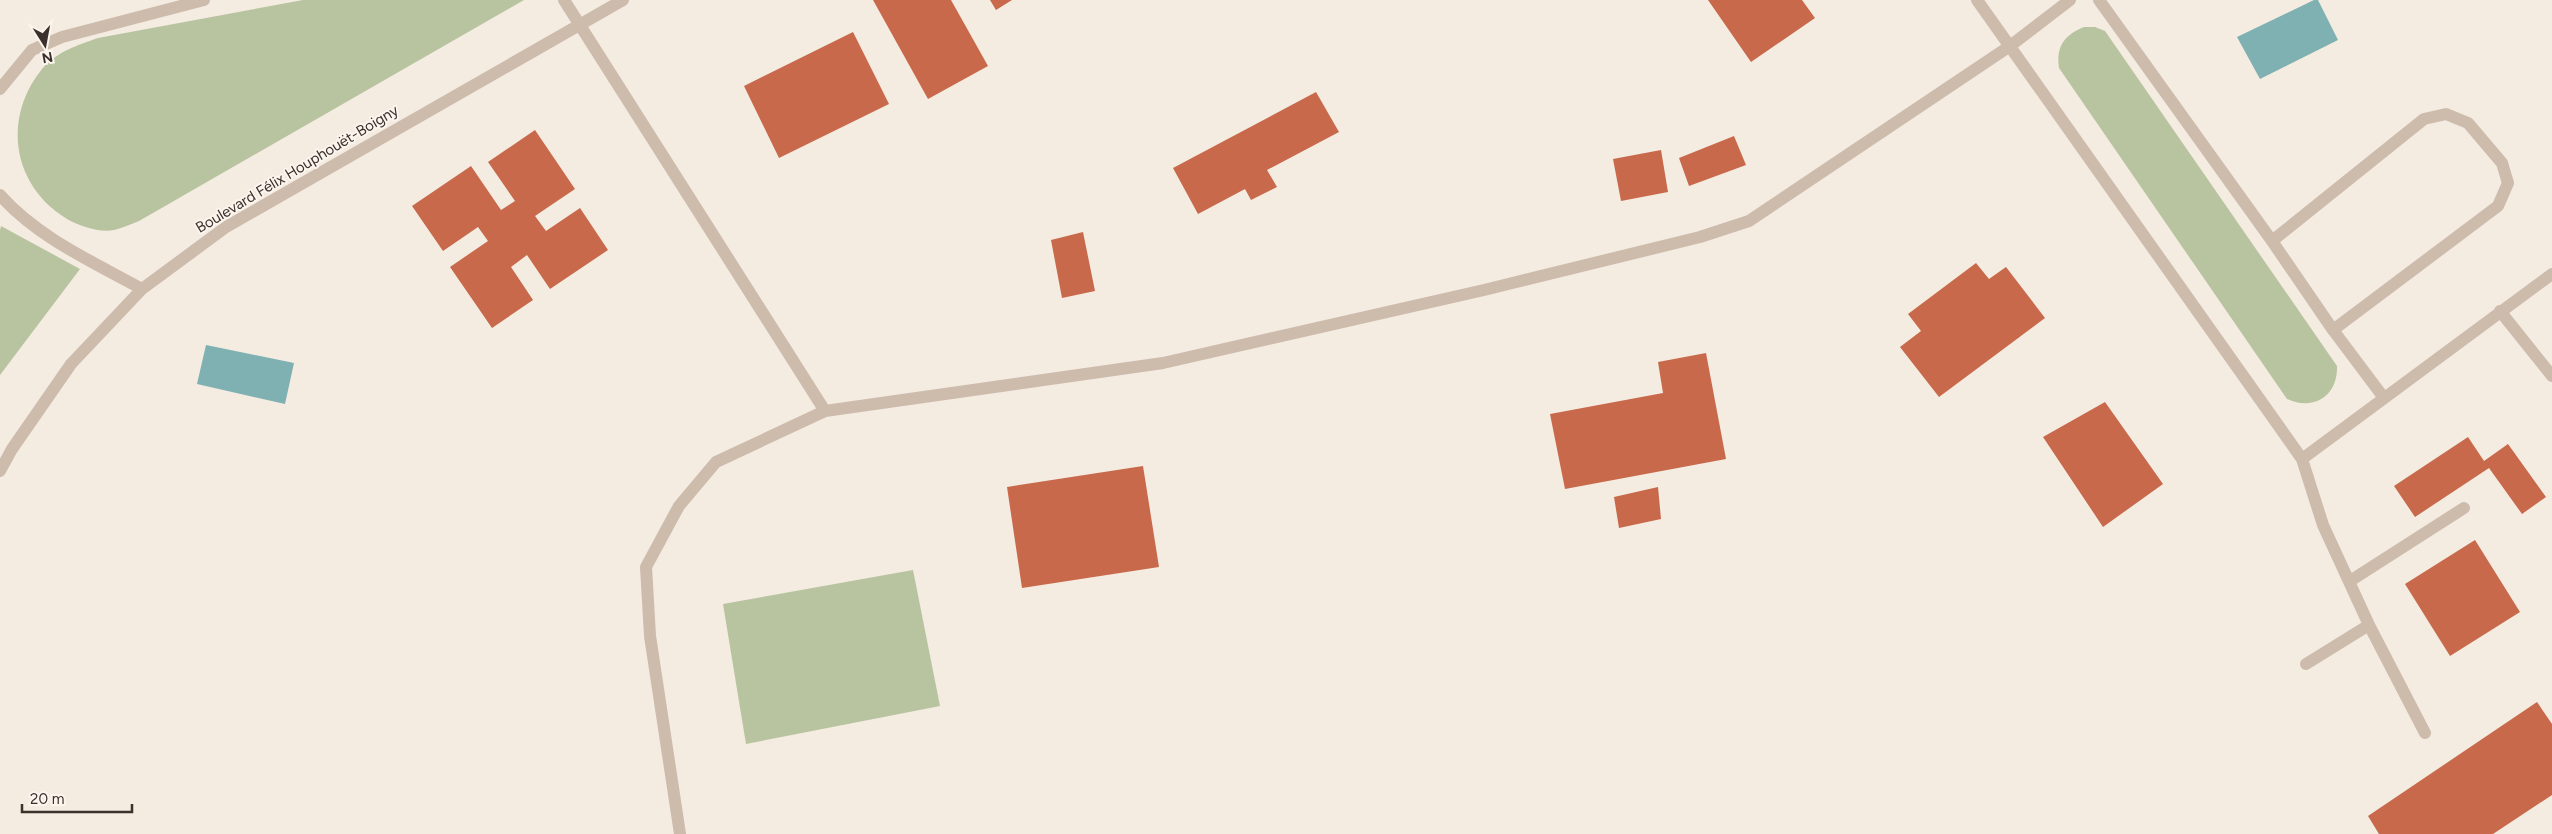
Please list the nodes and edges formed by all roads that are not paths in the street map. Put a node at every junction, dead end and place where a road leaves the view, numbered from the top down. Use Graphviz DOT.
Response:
graph roads {
  1 [pos="204,0"];
  2 [pos="564,0"];
  3 [pos="623,0"];
  4 [pos="1978,0"];
  5 [pos="2070,0"];
  6 [pos="2099,0"];
  7 [pos="579,24"];
  8 [pos="2010,46"];
  9 [pos="0,89"];
  10 [pos="0,195"];
  11 [pos="2272,241"];
  12 [pos="2552,274"];
  13 [pos="142,289"];
  14 [pos="2500,311"];
  15 [pos="2332,330"];
  16 [pos="2552,376"];
  17 [pos="2384,398"];
  18 [pos="825,411"];
  19 [pos="2302,458"];
  20 [pos="0,471"];
  21 [pos="2464,508"];
  22 [pos="2350,581"];
  23 [pos="2369,624"];
  24 [pos="2306,664"];
  25 [pos="2424,733"];
  26 [pos="680,834"];
  1 -- 9 [label="street"];
  2 -- 7 [label="street"];
  3 -- 7 [label="street, Boulevard Félix Houphouët-Boigny"];
  4 -- 8 [label="street"];
  5 -- 8 [label="street"];
  6 -- 11 [label="street"];
  7 -- 13 [label="street, Boulevard Félix Houphouët-Boigny"];
  7 -- 18 [label="street"];
  8 -- 18 [label="street"];
  8 -- 19 [label="street"];
  10 -- 13 [label="street"];
  11 -- 15 [label="street"];
  11 -- 15 [label="street"];
  12 -- 14 [label="street"];
  13 -- 20 [label="street, Boulevard Félix Houphouët-Boigny"];
  14 -- 16 [label="street"];
  14 -- 17 [label="street"];
  15 -- 17 [label="street"];
  17 -- 19 [label="street"];
  18 -- 26 [label="street"];
  19 -- 22 [label="street"];
  21 -- 22 [label="street"];
  22 -- 23 [label="street"];
  23 -- 24 [label="street"];
  23 -- 25 [label="street"];
}
